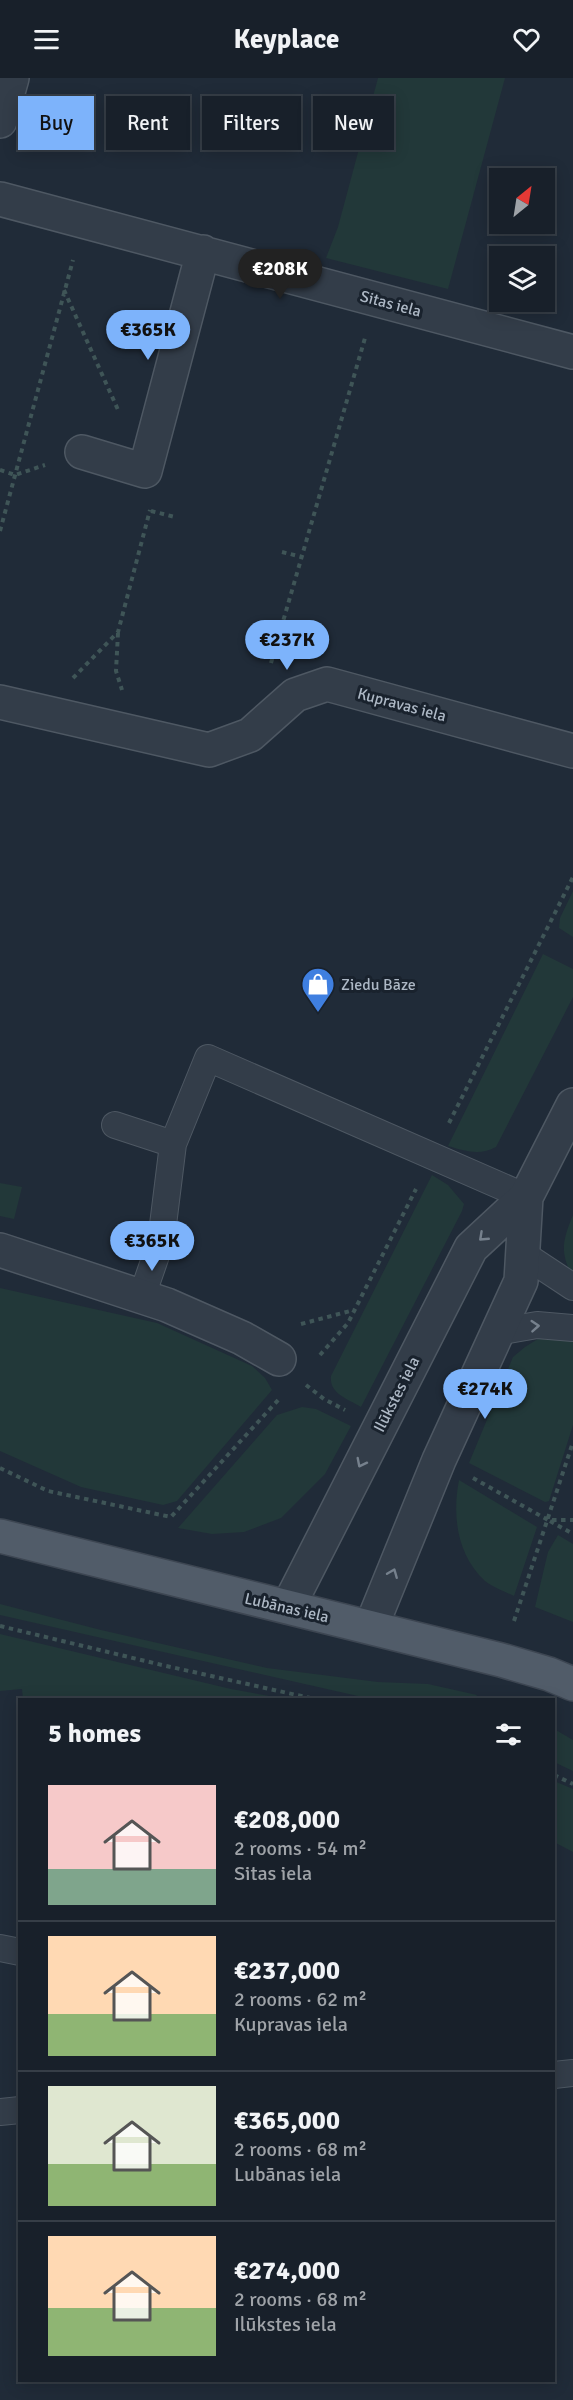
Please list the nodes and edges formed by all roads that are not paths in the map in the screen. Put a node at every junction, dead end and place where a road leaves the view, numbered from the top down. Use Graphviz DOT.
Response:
graph roads {
  1 [pos="12,78"];
  2 [pos="0,121"];
  3 [pos="0,199"];
  4 [pos="204,252"];
  5 [pos="573,352"];
  6 [pos="82,452"];
  7 [pos="0,702"];
  8 [pos="573,751"];
  9 [pos="573,1105"];
  10 [pos="115,1125"];
  11 [pos="173,1144"];
  12 [pos="526,1197"];
  13 [pos="0,1250"];
  14 [pos="523,1254"];
  15 [pos="573,1287"];
  16 [pos="142,1296"];
  17 [pos="573,1328"];
  18 [pos="497,1332"];
  19 [pos="279,1359"];
  20 [pos="0,1536"];
  21 [pos="288,1607"];
  22 [pos="371,1627"];
  23 [pos="573,1683"];
  24 [pos="0,1948"];
  25 [pos="18,1952"];
  26 [pos="573,2073"];
  27 [pos="555,2075"];
  28 [pos="18,2110"];
  29 [pos="0,2112"];
  1 -- 2 [label="street"];
  3 -- 4 [label="street, Sitas iela"];
  4 -- 5 [label="street, Sitas iela"];
  4 -- 6 [label="street"];
  7 -- 8 [label="street, Kupravas iela"];
  9 -- 12 [label="street, Ilūkstes iela"];
  10 -- 11 [label="lane"];
  11 -- 12 [label="lane"];
  11 -- 16 [label="lane"];
  12 -- 14 [label="street, Ilūkstes iela"];
  12 -- 21 [label="street, Ilūkstes iela, one-way"];
  13 -- 16 [label="street"];
  14 -- 15 [label="lane"];
  14 -- 18 [label="street, Ilūkstes iela"];
  16 -- 19 [label="street"];
  18 -- 17 [label="lane, one-way"];
  22 -- 18 [label="street, Ilūkstes iela, one-way"];
  20 -- 21 [label="main road, Lubānas iela"];
  21 -- 22 [label="main road, Lubānas iela"];
  22 -- 23 [label="main road, Lubānas iela"];
  24 -- 25 [label="lane"];
  26 -- 27 [label="lane"];
  28 -- 29 [label="lane"];
}
